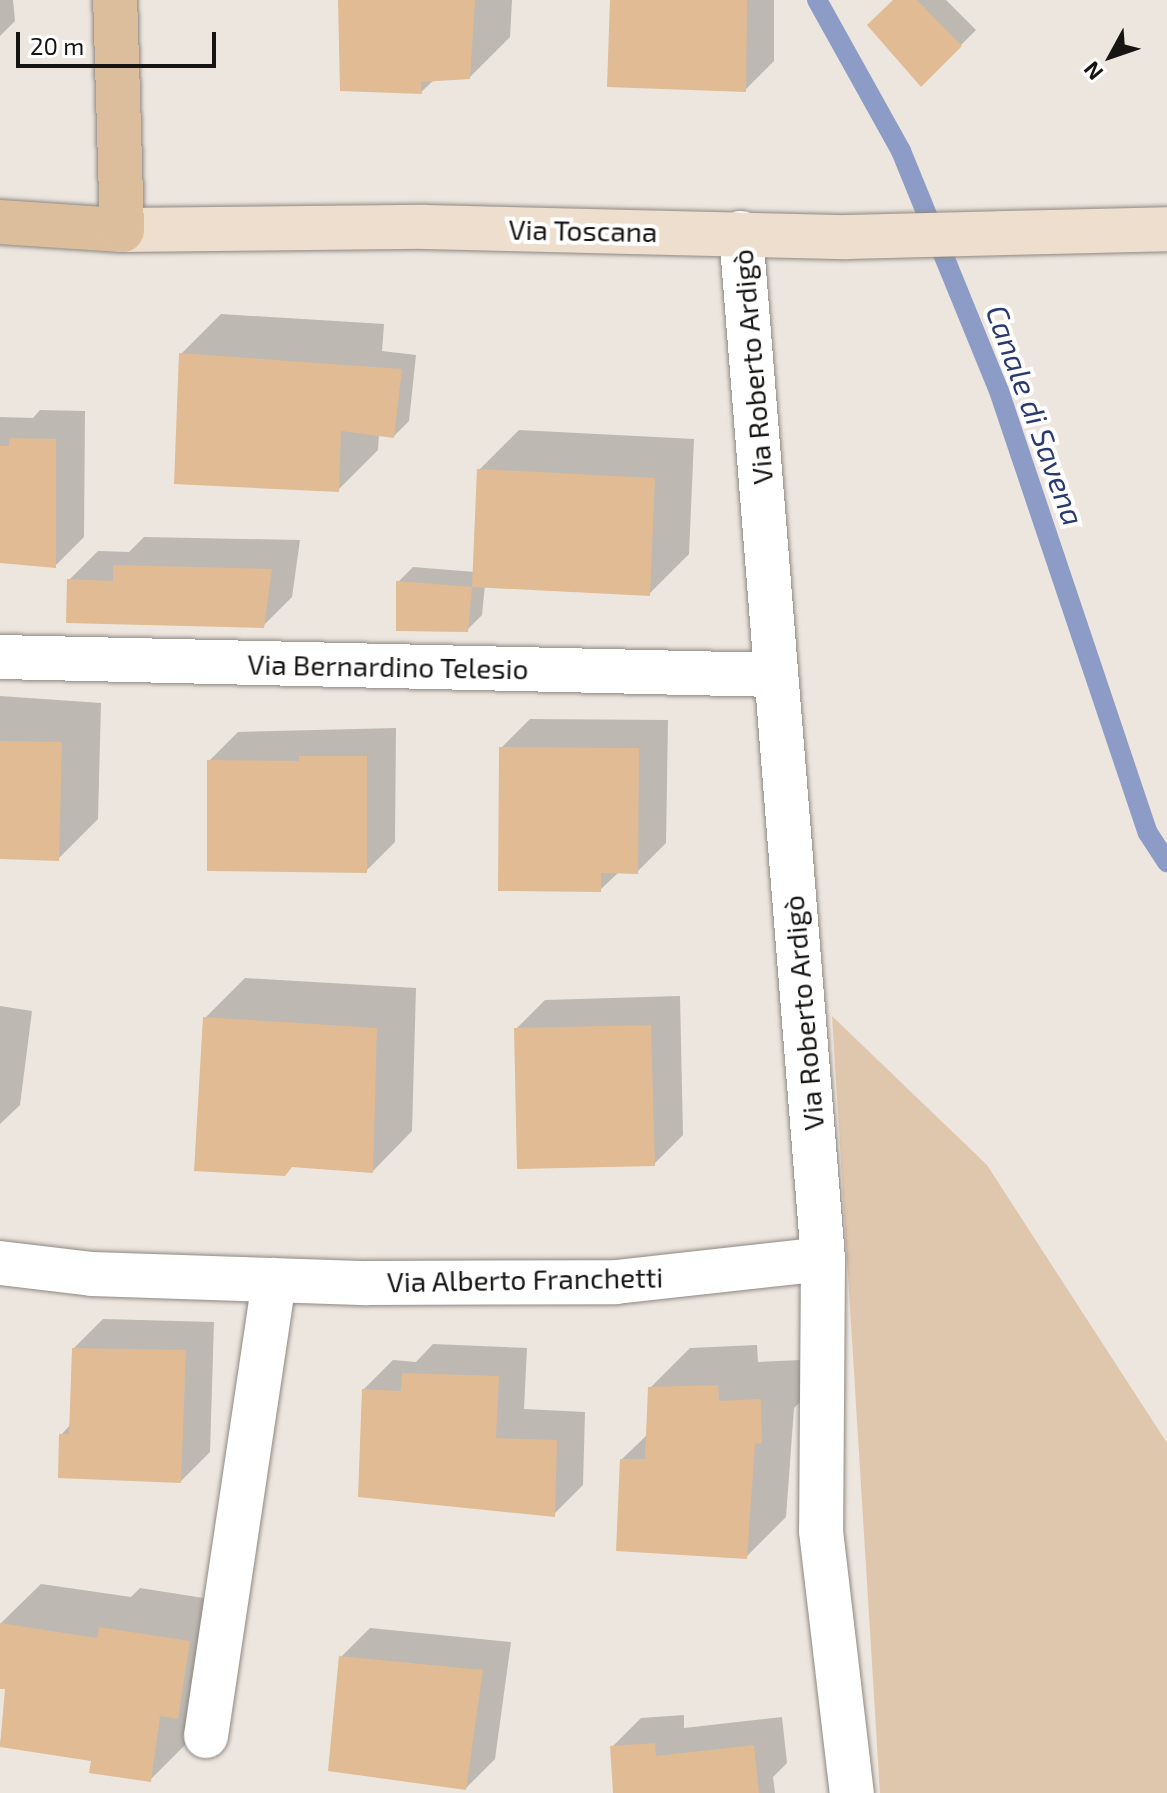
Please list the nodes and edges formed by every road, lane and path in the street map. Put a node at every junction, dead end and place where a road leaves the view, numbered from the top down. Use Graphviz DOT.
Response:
graph roads {
  1 [pos="115,0"];
  2 [pos="0,222"];
  3 [pos="1167,229"];
  4 [pos="122,230"];
  5 [pos="741,233"];
  6 [pos="0,657"];
  7 [pos="776,675"];
  8 [pos="823,1259"];
  9 [pos="0,1263"];
  10 [pos="274,1280"];
  11 [pos="206,1736"];
  12 [pos="852,1793"];
  1 -- 4 [label="main road"];
  2 -- 4 [label="main road, Via Toscana"];
  3 -- 5 [label="main road, Via Toscana"];
  4 -- 5 [label="main road, Via Toscana"];
  5 -- 7 [label="street, Via Roberto Ardigò"];
  6 -- 7 [label="street, Via Bernardino Telesio"];
  7 -- 8 [label="street, Via Roberto Ardigò"];
  8 -- 10 [label="street, Via Alberto Franchetti"];
  8 -- 12 [label="street, Via Roberto Ardigò"];
  9 -- 10 [label="street, Via Alberto Franchetti"];
  10 -- 11 [label="street"];
}
